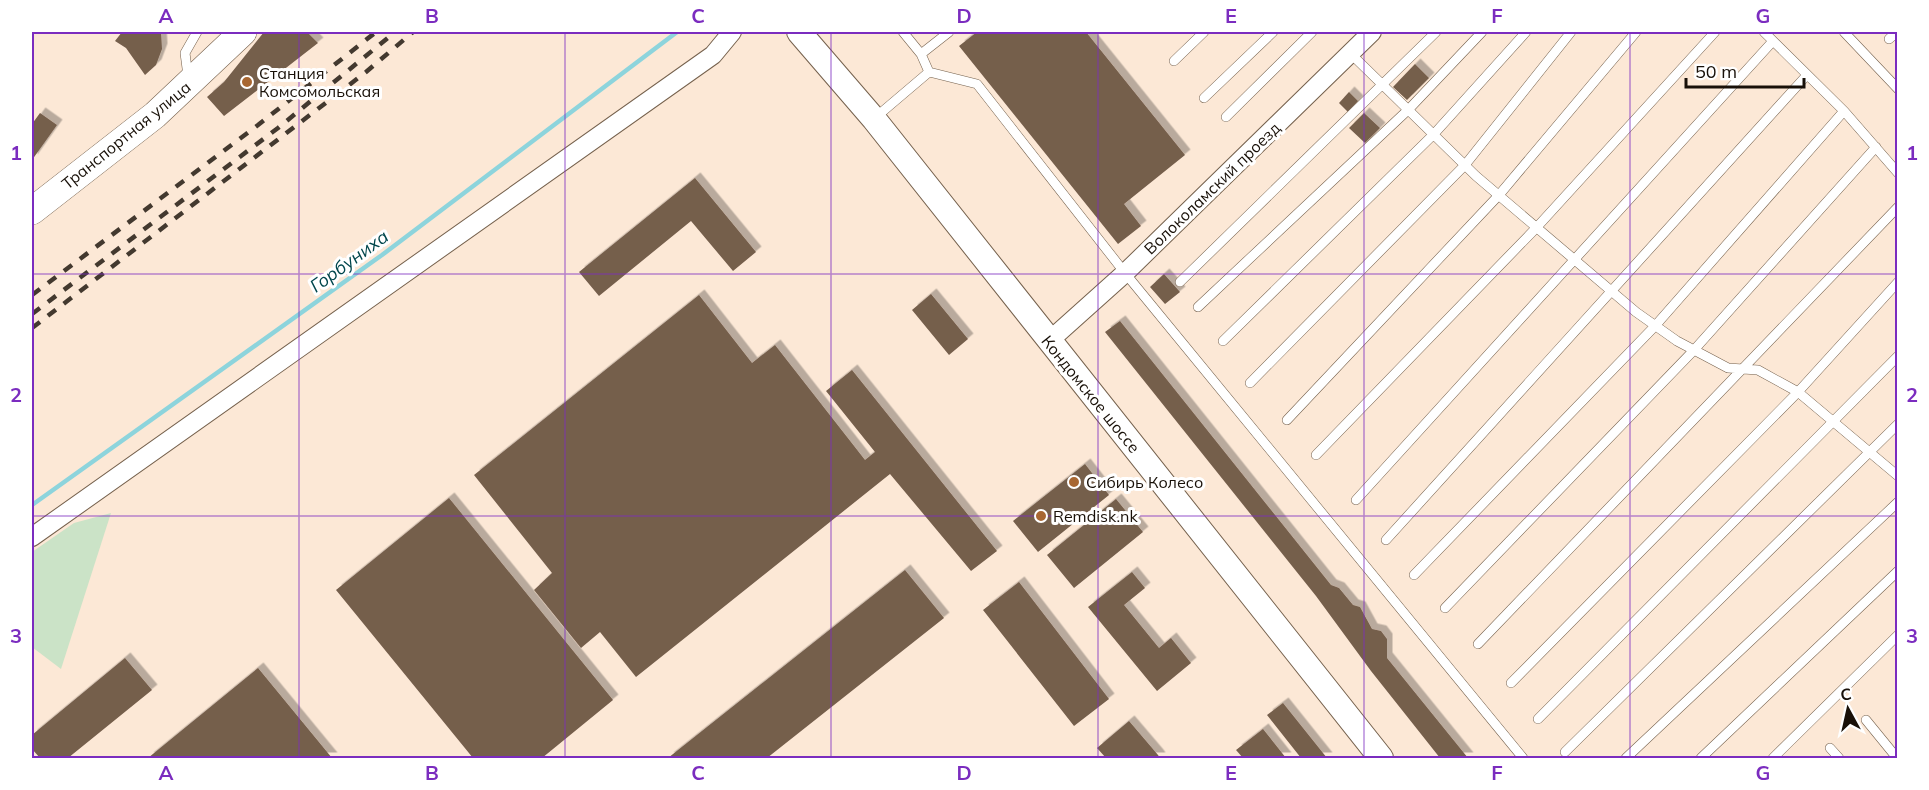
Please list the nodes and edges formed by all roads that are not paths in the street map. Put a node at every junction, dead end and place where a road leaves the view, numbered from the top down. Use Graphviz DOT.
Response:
graph roads {
  1 [pos="197,32"];
  2 [pos="243,32"];
  3 [pos="732,32"];
  4 [pos="799,32"];
  5 [pos="903,32"];
  6 [pos="949,32"];
  7 [pos="1204,32"];
  8 [pos="1274,32"];
  9 [pos="1312,32"];
  10 [pos="1372,32"];
  11 [pos="1436,32"];
  12 [pos="1482,32"];
  13 [pos="1526,32"];
  14 [pos="1571,32"];
  15 [pos="1636,32"];
  16 [pos="1715,32"];
  17 [pos="1764,32"];
  18 [pos="1844,32"];
  19 [pos="1897,32"];
  20 [pos="1889,39"];
  21 [pos="1773,41"];
  22 [pos="1350,53"];
  23 [pos="921,54"];
  24 [pos="1174,61"];
  25 [pos="929,72"];
  26 [pos="1807,75"];
  27 [pos="190,84"];
  28 [pos="1384,85"];
  29 [pos="1898,89"];
  30 [pos="1204,98"];
  31 [pos="1409,109"];
  32 [pos="1844,111"];
  33 [pos="1226,117"];
  34 [pos="874,119"];
  35 [pos="1434,134"];
  36 [pos="1876,147"];
  37 [pos="1465,165"];
  38 [pos="1898,172"];
  39 [pos="1499,195"];
  40 [pos="1898,207"];
  41 [pos="32,211"];
  42 [pos="1537,227"];
  43 [pos="1576,260"];
  44 [pos="1125,273"];
  45 [pos="1180,282"];
  46 [pos="1898,282"];
  47 [pos="1610,290"];
  48 [pos="1198,307"];
  49 [pos="1655,326"];
  50 [pos="1223,341"];
  51 [pos="1048,342"];
  52 [pos="1694,350"];
  53 [pos="1898,356"];
  54 [pos="1744,369"];
  55 [pos="1250,383"];
  56 [pos="1798,392"];
  57 [pos="1287,420"];
  58 [pos="1833,421"];
  59 [pos="1898,424"];
  60 [pos="1869,451"];
  61 [pos="1316,455"];
  62 [pos="1898,476"];
  63 [pos="1356,500"];
  64 [pos="1898,502"];
  65 [pos="32,537"];
  66 [pos="1386,540"];
  67 [pos="1898,571"];
  68 [pos="1414,575"];
  69 [pos="1445,608"];
  70 [pos="1898,635"];
  71 [pos="1479,644"];
  72 [pos="1511,683"];
  73 [pos="1538,719"];
  74 [pos="1866,720"];
  75 [pos="1830,748"];
  76 [pos="1565,752"];
  77 [pos="1381,759"];
  78 [pos="1523,759"];
  79 [pos="1626,759"];
  80 [pos="1701,759"];
  81 [pos="1773,759"];
  82 [pos="1839,759"];
  83 [pos="1897,759"];
  1 -- 27 [label="lane"];
  2 -- 27 [label="main road, Транспортная улица"];
  3 -- 65 [label="street"];
  4 -- 34 [label="street, Кондомское шоссе"];
  5 -- 23 [label="lane"];
  6 -- 23 [label="lane"];
  7 -- 24 [label="lane"];
  8 -- 30 [label="lane"];
  9 -- 33 [label="lane"];
  10 -- 22 [label="street, Волоколамский проезд"];
  11 -- 28 [label="lane"];
  12 -- 31 [label="lane"];
  13 -- 35 [label="lane"];
  14 -- 37 [label="lane"];
  15 -- 39 [label="lane"];
  16 -- 42 [label="lane"];
  17 -- 21 [label="lane"];
  18 -- 29 [label="lane"];
  19 -- 20 [label="lane"];
  21 -- 26 [label="lane"];
  21 -- 43 [label="lane"];
  22 -- 28 [label="lane"];
  22 -- 44 [label="street, Волоколамский проезд"];
  23 -- 25 [label="lane"];
  25 -- 34 [label="lane"];
  25 -- 44 [label="lane"];
  26 -- 32 [label="lane"];
  26 -- 47 [label="lane"];
  27 -- 41 [label="main road, Транспортная улица"];
  28 -- 31 [label="lane"];
  28 -- 45 [label="lane"];
  31 -- 35 [label="lane"];
  31 -- 48 [label="lane"];
  32 -- 36 [label="lane"];
  32 -- 49 [label="lane"];
  34 -- 51 [label="street, Кондомское шоссе"];
  35 -- 37 [label="lane"];
  35 -- 50 [label="lane"];
  36 -- 38 [label="lane"];
  36 -- 52 [label="lane"];
  37 -- 39 [label="lane"];
  37 -- 55 [label="lane"];
  39 -- 42 [label="lane"];
  39 -- 57 [label="lane"];
  40 -- 54 [label="lane"];
  42 -- 43 [label="lane"];
  42 -- 61 [label="lane"];
  43 -- 47 [label="lane"];
  43 -- 63 [label="lane"];
  44 -- 51 [label="street, Волоколамский проезд"];
  44 -- 78 [label="lane"];
  46 -- 56 [label="lane"];
  47 -- 49 [label="lane"];
  47 -- 66 [label="lane"];
  49 -- 52 [label="lane"];
  49 -- 68 [label="lane"];
  51 -- 77 [label="street, Кондомское шоссе"];
  52 -- 54 [label="lane"];
  52 -- 69 [label="lane"];
  53 -- 58 [label="lane"];
  54 -- 56 [label="lane"];
  54 -- 71 [label="lane"];
  56 -- 58 [label="lane"];
  56 -- 72 [label="lane"];
  58 -- 60 [label="lane"];
  58 -- 73 [label="lane"];
  59 -- 60 [label="lane"];
  60 -- 62 [label="lane"];
  60 -- 76 [label="lane"];
  64 -- 79 [label="lane"];
  67 -- 80 [label="lane"];
  70 -- 81 [label="lane"];
  74 -- 83 [label="lane"];
  75 -- 82 [label="lane"];
}
